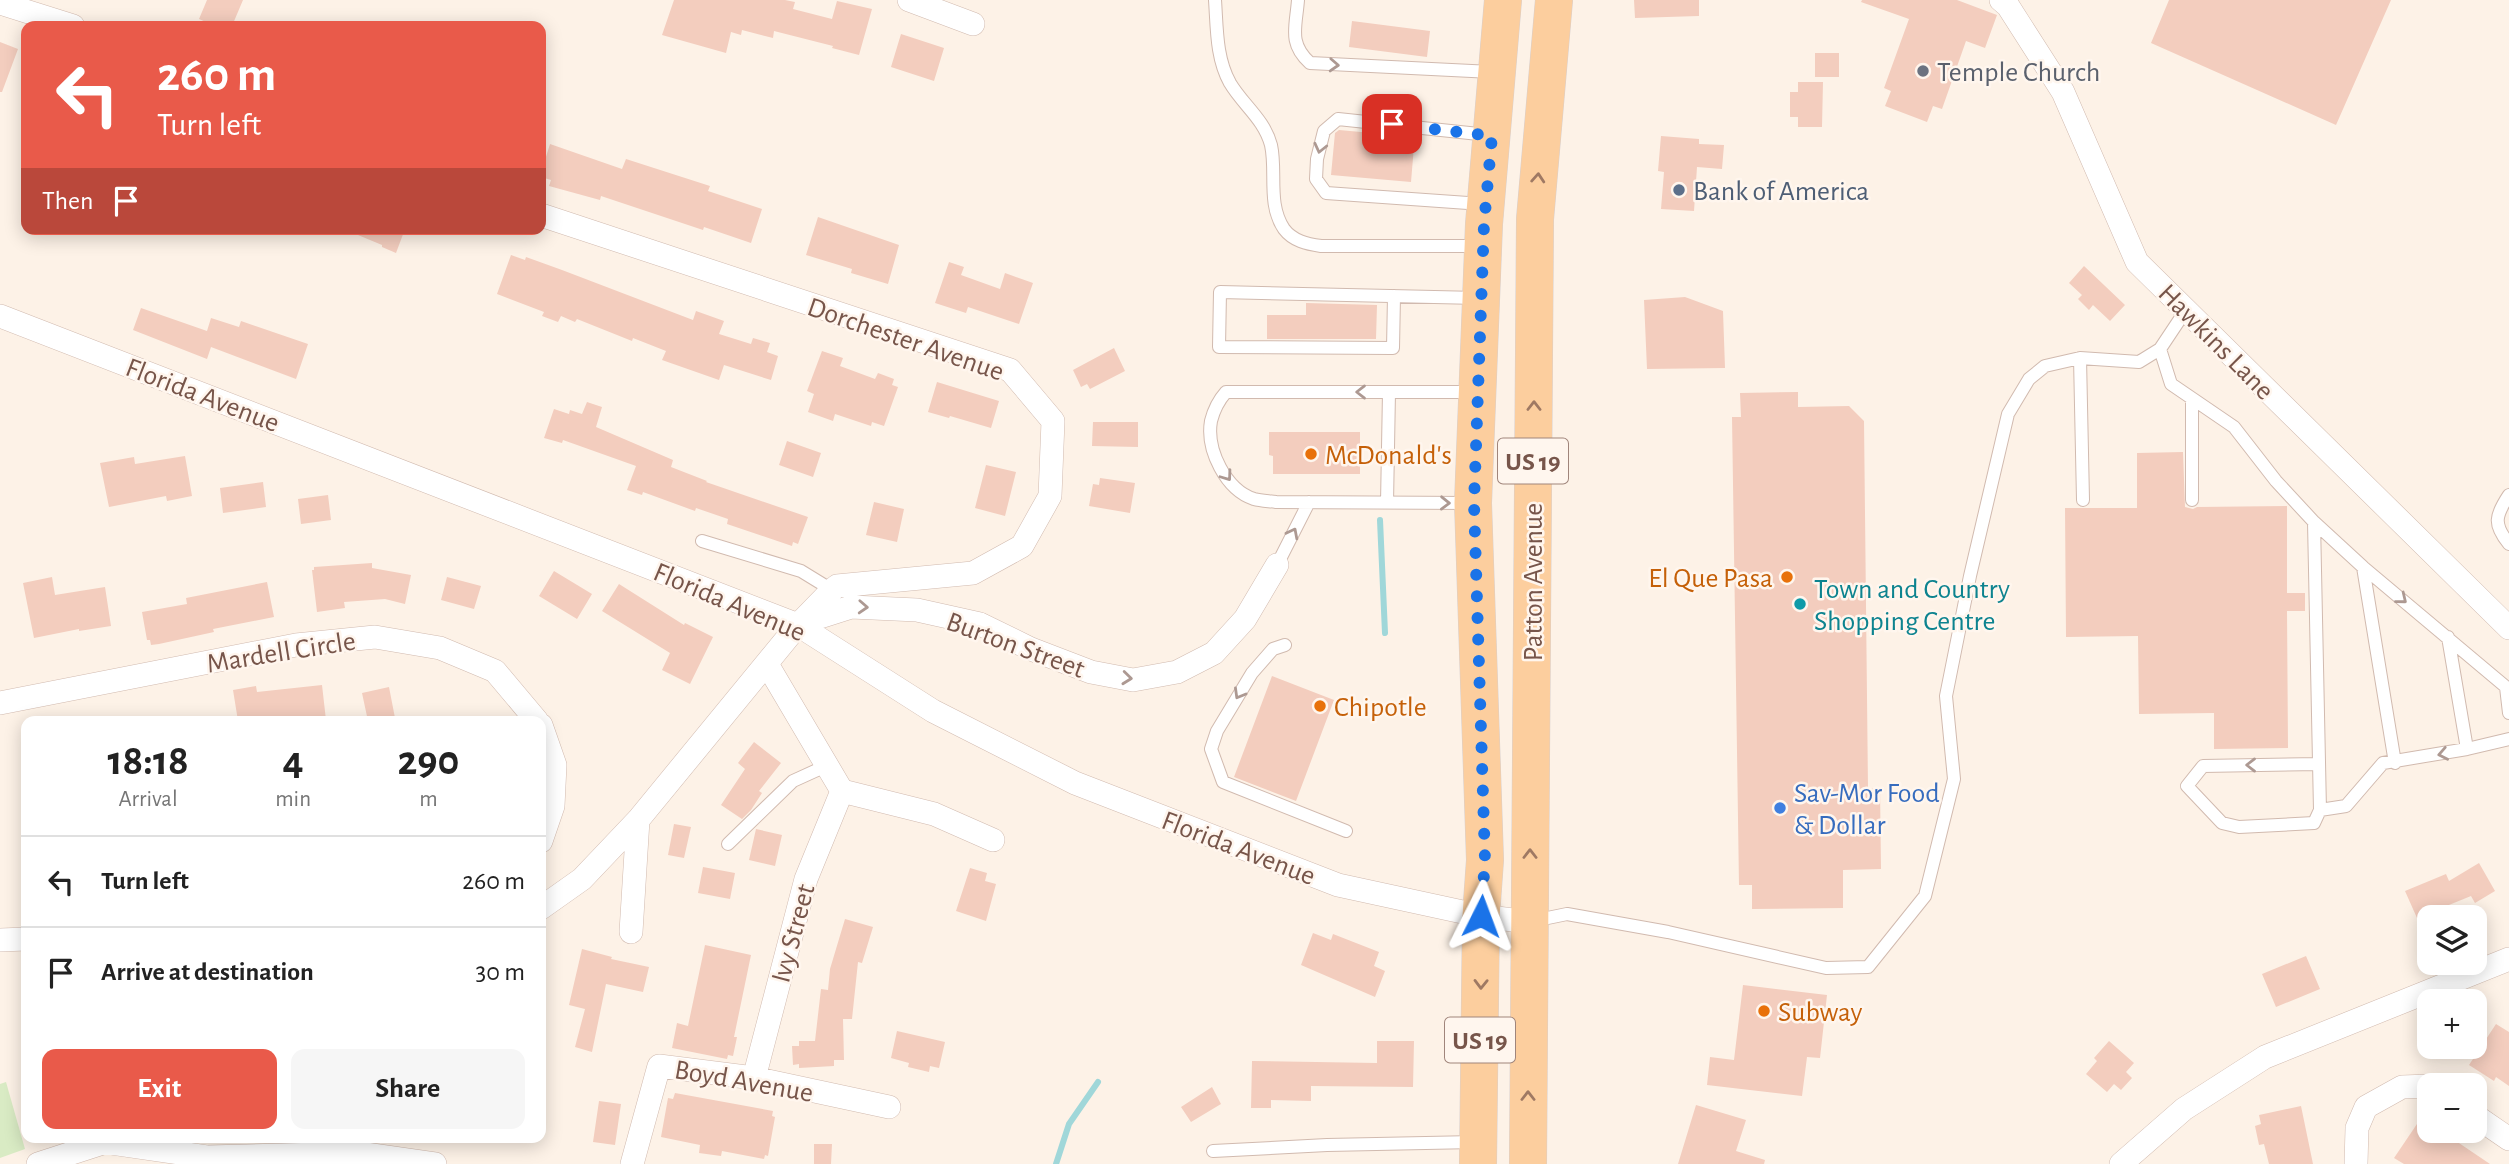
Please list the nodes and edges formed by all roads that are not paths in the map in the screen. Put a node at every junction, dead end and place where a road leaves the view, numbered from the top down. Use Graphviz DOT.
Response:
graph roads {
  1 [pos="909,0"];
  2 [pos="1215,0"];
  3 [pos="1298,0"];
  4 [pos="1503,0"];
  5 [pos="1554,0"];
  6 [pos="2001,0"];
  7 [pos="0,3"];
  8 [pos="57,21"];
  9 [pos="973,24"];
  10 [pos="1497,72"];
  11 [pos="1492,136"];
  12 [pos="1486,204"];
  13 [pos="546,217"];
  14 [pos="1483,246"];
  15 [pos="1394,296"];
  16 [pos="1481,298"];
  17 [pos="2186,310"];
  18 [pos="0,317"];
  19 [pos="2160,349"];
  20 [pos="2080,358"];
  21 [pos="1389,392"];
  22 [pos="1478,392"];
  23 [pos="2192,399"];
  24 [pos="2509,495"];
  25 [pos="2084,500"];
  26 [pos="2192,500"];
  27 [pos="1309,502"];
  28 [pos="1387,503"];
  29 [pos="1474,503"];
  30 [pos="2314,522"];
  31 [pos="702,541"];
  32 [pos="2509,544"];
  33 [pos="1277,565"];
  34 [pos="2363,567"];
  35 [pos="832,590"];
  36 [pos="798,625"];
  37 [pos="2509,628"];
  38 [pos="2448,637"];
  39 [pos="1285,645"];
  40 [pos="766,664"];
  41 [pos="0,703"];
  42 [pos="2509,713"];
  43 [pos="533,716"];
  44 [pos="546,739"];
  45 [pos="2509,739"];
  46 [pos="2467,750"];
  47 [pos="2395,763"];
  48 [pos="2319,764"];
  49 [pos="826,766"];
  50 [pos="842,791"];
  51 [pos="2320,810"];
  52 [pos="638,820"];
  53 [pos="546,826"];
  54 [pos="1346,831"];
  55 [pos="993,840"];
  56 [pos="728,844"];
  57 [pos="546,904"];
  58 [pos="1481,916"];
  59 [pos="1529,922"];
  60 [pos="631,932"];
  61 [pos="21,939"];
  62 [pos="0,940"];
  63 [pos="2509,959"];
  64 [pos="754,1078"];
  65 [pos="2417,1086"];
  66 [pos="889,1107"];
  67 [pos="2487,1124"];
  68 [pos="2509,1139"];
  69 [pos="102,1143"];
  70 [pos="128,1143"];
  71 [pos="1213,1151"];
  72 [pos="1478,1153"];
  73 [pos="38,1164"];
  74 [pos="435,1164"];
  75 [pos="632,1164"];
  76 [pos="1528,1164"];
  77 [pos="2120,1164"];
  78 [pos="2356,1164"];
  1 -- 9 [label="street"];
  2 -- 14 [label="lane"];
  3 -- 10 [label="lane, one-way"];
  4 -- 10 [label="main road, Patton Avenue / US 19"];
  59 -- 5 [label="main road, Patton Avenue / US 19, one-way"];
  6 -- 17 [label="street, Hawkins Lane"];
  7 -- 8 [label="street"];
  10 -- 11 [label="main road, Patton Avenue / US 19"];
  11 -- 12 [label="main road, Patton Avenue / US 19"];
  11 -- 12 [label="lane, one-way"];
  12 -- 14 [label="main road, Patton Avenue / US 19"];
  13 -- 35 [label="street, Dorchester Avenue"];
  14 -- 16 [label="main road, Patton Avenue / US 19"];
  15 -- 15 [label="lane"];
  15 -- 16 [label="lane"];
  16 -- 22 [label="main road, Patton Avenue / US 19"];
  17 -- 19 [label="lane"];
  17 -- 37 [label="street, Hawkins Lane"];
  18 -- 36 [label="street, Florida Avenue"];
  19 -- 20 [label="lane"];
  19 -- 23 [label="lane"];
  20 -- 25 [label="lane"];
  20 -- 59 [label="lane"];
  21 -- 22 [label="lane"];
  21 -- 27 [label="lane, one-way"];
  21 -- 28 [label="lane"];
  22 -- 29 [label="main road, Patton Avenue / US 19"];
  23 -- 26 [label="lane"];
  23 -- 30 [label="lane"];
  24 -- 32 [label="lane"];
  27 -- 28 [label="lane"];
  33 -- 27 [label="lane, one-way"];
  28 -- 29 [label="lane, one-way"];
  29 -- 58 [label="main road, Patton Avenue / US 19"];
  30 -- 34 [label="lane"];
  30 -- 48 [label="lane"];
  31 -- 35 [label="lane"];
  36 -- 33 [label="street, Burton Street, one-way"];
  34 -- 38 [label="lane, one-way"];
  34 -- 47 [label="lane"];
  35 -- 36 [label="street"];
  36 -- 40 [label="street"];
  36 -- 58 [label="street, Florida Avenue"];
  38 -- 42 [label="lane"];
  38 -- 46 [label="lane"];
  39 -- 54 [label="lane, one-way"];
  40 -- 49 [label="street"];
  40 -- 52 [label="street"];
  41 -- 43 [label="street, Mardell Circle"];
  44 -- 53 [label="street"];
  45 -- 46 [label="lane"];
  46 -- 47 [label="lane, one-way"];
  47 -- 51 [label="lane"];
  48 -- 51 [label="lane"];
  48 -- 51 [label="lane, one-way"];
  49 -- 50 [label="street"];
  49 -- 56 [label="lane"];
  50 -- 55 [label="street"];
  50 -- 64 [label="street, Ivy Street"];
  52 -- 57 [label="street"];
  52 -- 60 [label="street"];
  58 -- 59 [label="street, Florida Avenue"];
  58 -- 72 [label="main road, Patton Avenue / US 19, one-way"];
  76 -- 59 [label="main road, Patton Avenue / US 19, one-way"];
  61 -- 62 [label="street"];
  63 -- 77 [label="street"];
  64 -- 66 [label="street, Boyd Avenue"];
  64 -- 75 [label="street, Boyd Avenue"];
  65 -- 78 [label="street"];
  67 -- 68 [label="street"];
  69 -- 73 [label="street"];
  70 -- 74 [label="street"];
  71 -- 72 [label="lane"];
}
